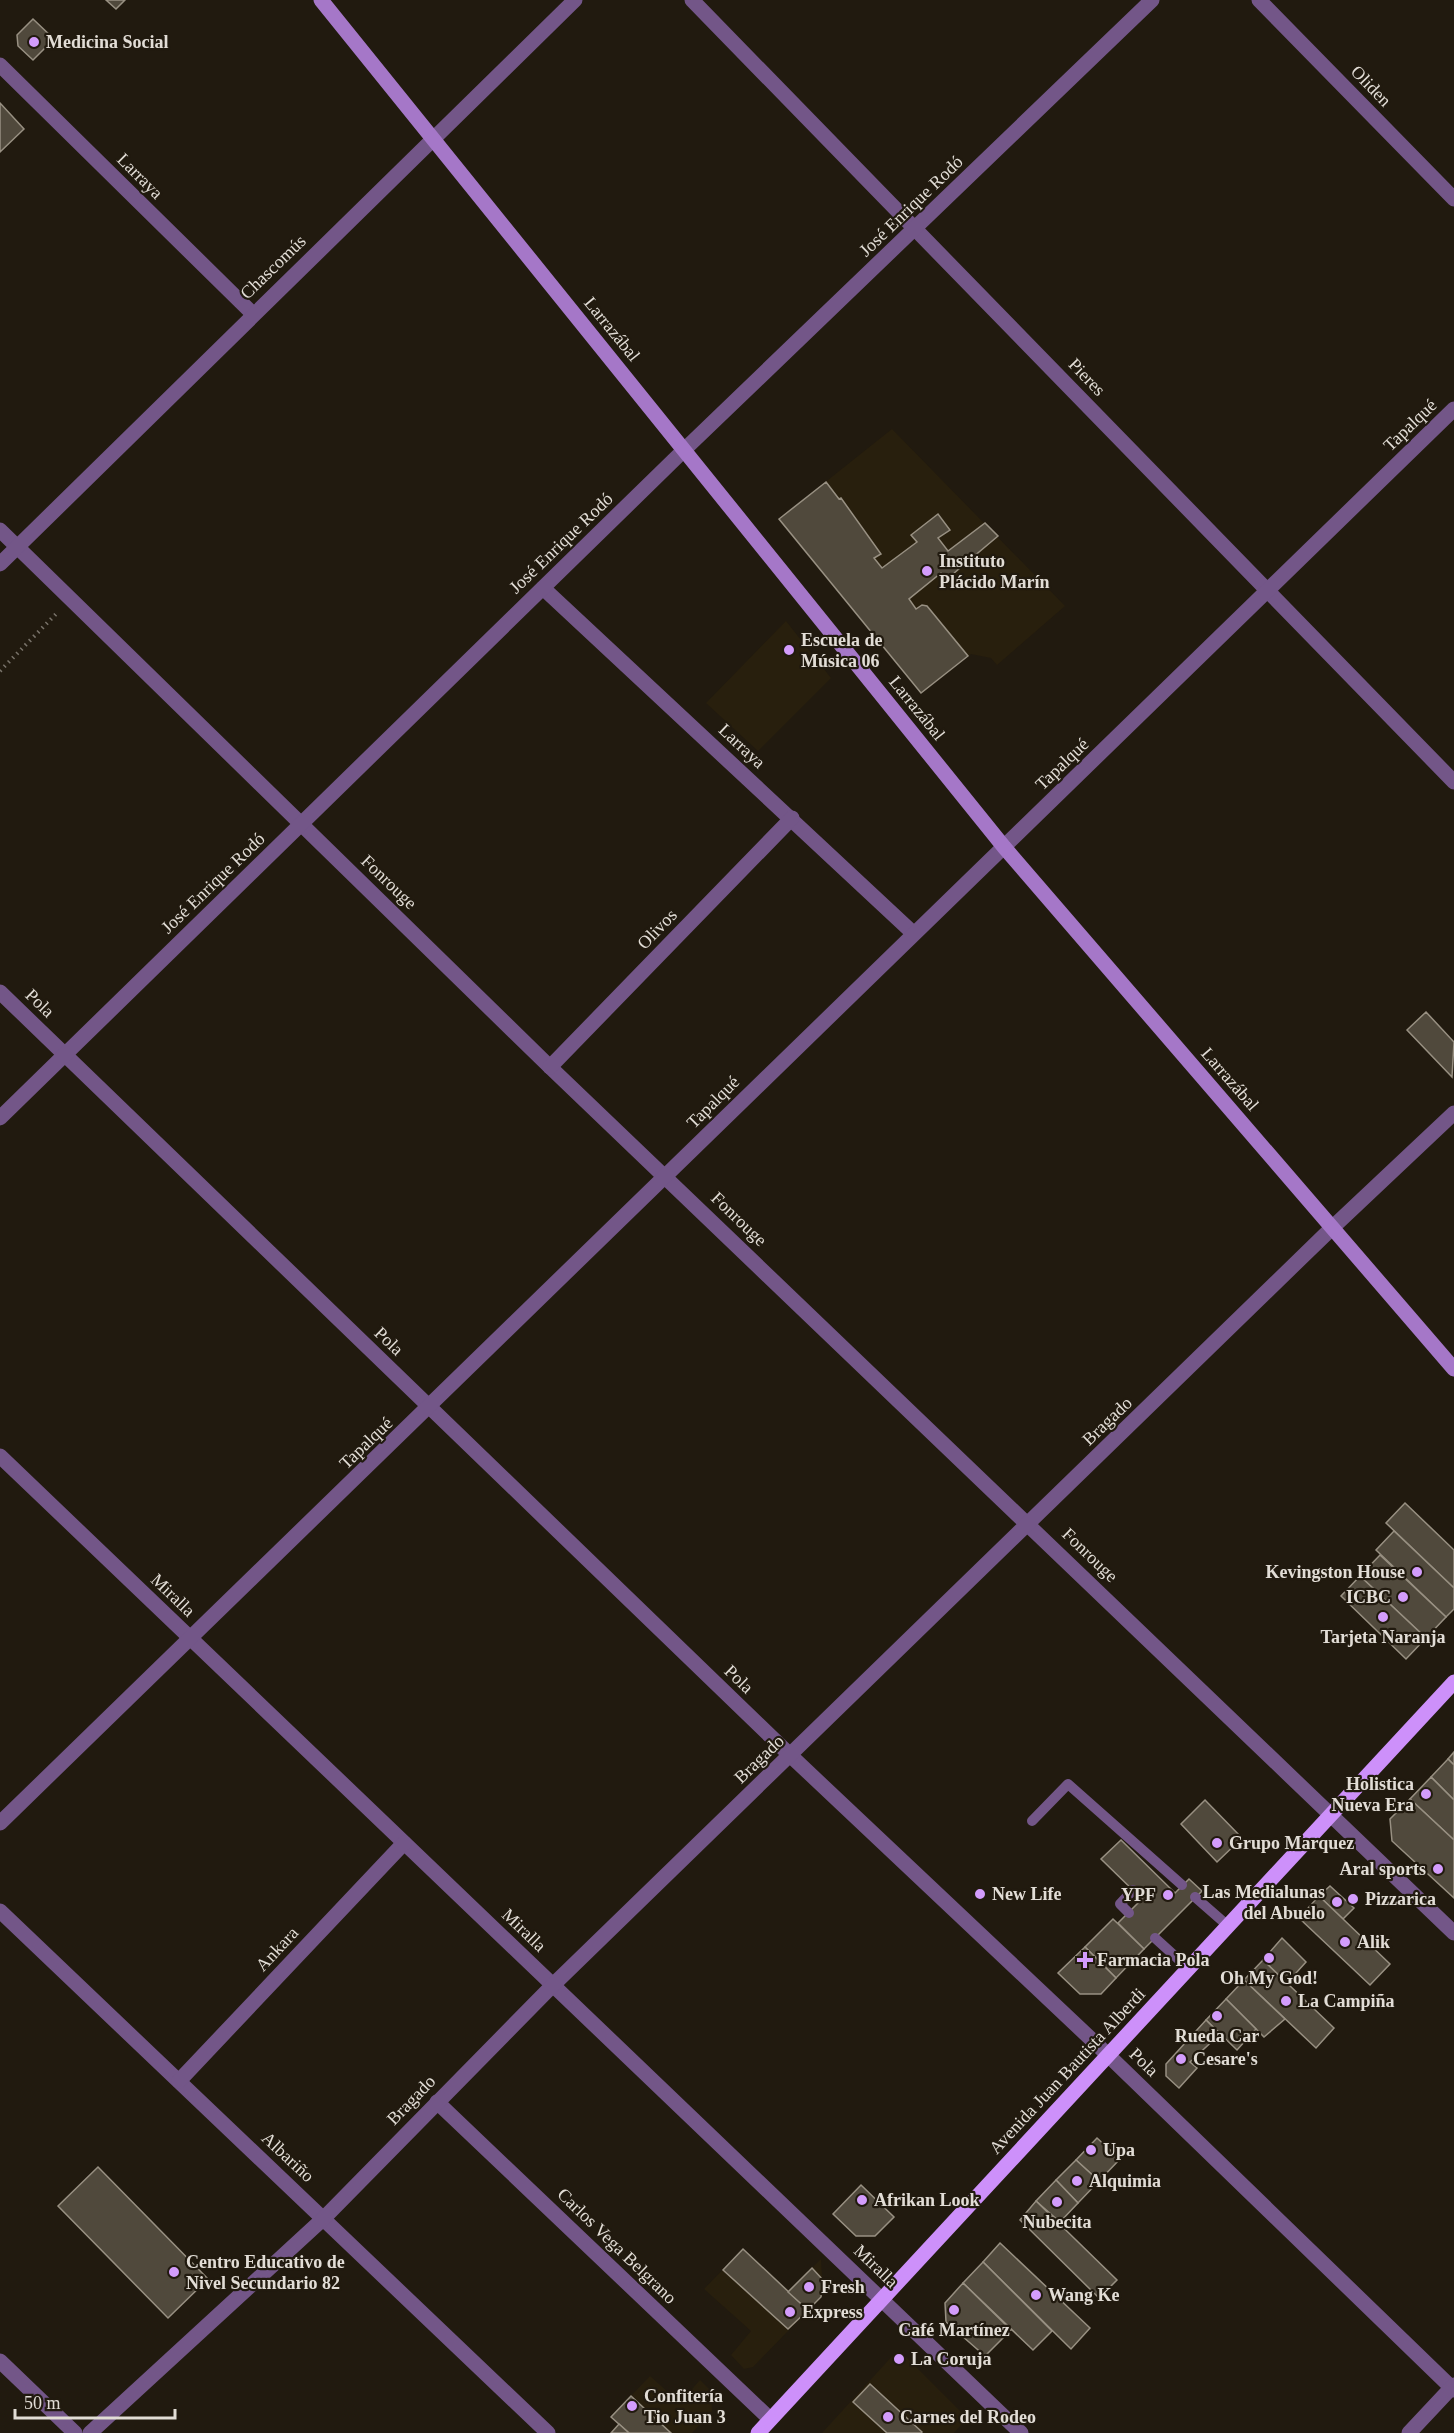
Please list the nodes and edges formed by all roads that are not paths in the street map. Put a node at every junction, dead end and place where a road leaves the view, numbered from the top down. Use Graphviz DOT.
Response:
graph roads {
  1 [pos="321,0"];
  2 [pos="575,0"];
  3 [pos="692,0"];
  4 [pos="1152,0"];
  5 [pos="1259,0"];
  6 [pos="0,65"];
  7 [pos="434,138"];
  8 [pos="1454,199"];
  9 [pos="916,229"];
  10 [pos="253,314"];
  11 [pos="1454,409"];
  12 [pos="684,450"];
  13 [pos="0,530"];
  14 [pos="18,547"];
  15 [pos="0,564"];
  16 [pos="543,588"];
  17 [pos="1269,591"];
  18 [pos="1454,782"];
  19 [pos="792,818"];
  20 [pos="302,823"];
  21 [pos="1004,847"];
  22 [pos="913,933"];
  23 [pos="0,992"];
  24 [pos="65,1055"];
  25 [pos="550,1067"];
  26 [pos="1454,1113"];
  27 [pos="0,1118"];
  28 [pos="666,1176"];
  29 [pos="1333,1227"];
  30 [pos="1454,1369"];
  31 [pos="430,1408"];
  32 [pos="0,1456"];
  33 [pos="1029,1524"];
  34 [pos="191,1640"];
  35 [pos="1454,1682"];
  36 [pos="790,1756"];
  37 [pos="1330,1815"];
  38 [pos="1032,1821"];
  39 [pos="0,1823"];
  40 [pos="405,1843"];
  41 [pos="1182,1885"];
  42 [pos="1133,1890"];
  43 [pos="1195,1897"];
  44 [pos="0,1911"];
  45 [pos="1129,1913"];
  46 [pos="1227,1925"];
  47 [pos="1454,1933"];
  48 [pos="1155,1938"];
  49 [pos="1188,1968"];
  50 [pos="553,1984"];
  51 [pos="1109,2056"];
  52 [pos="179,2081"];
  53 [pos="437,2102"];
  54 [pos="324,2218"];
  55 [pos="883,2300"];
  56 [pos="0,2361"];
  57 [pos="1453,2387"];
  58 [pos="770,2419"];
  59 [pos="75,2433"];
  60 [pos="90,2433"];
  61 [pos="548,2433"];
  62 [pos="758,2433"];
  63 [pos="1022,2433"];
  64 [pos="1409,2433"];
  1 -- 7 [label="street, Larrazábal"];
  2 -- 7 [label="street, Chascomús"];
  3 -- 9 [label="street, Pieres"];
  4 -- 9 [label="street, José Enrique Rodó"];
  5 -- 8 [label="street, Oliden"];
  6 -- 10 [label="street, Larraya"];
  7 -- 10 [label="street, Chascomús"];
  7 -- 12 [label="street, Larrazábal"];
  9 -- 12 [label="street, José Enrique Rodó"];
  9 -- 17 [label="street, Pieres"];
  10 -- 14 [label="street, Chascomús"];
  11 -- 17 [label="street, Tapalqué"];
  12 -- 16 [label="street, José Enrique Rodó"];
  12 -- 21 [label="street, Larrazábal"];
  13 -- 14 [label="street, Fonrouge"];
  14 -- 15 [label="street, Chascomús"];
  14 -- 20 [label="street, Fonrouge"];
  16 -- 19 [label="street, Larraya"];
  16 -- 20 [label="street, José Enrique Rodó"];
  17 -- 18 [label="street, Pieres"];
  17 -- 21 [label="street, Tapalqué"];
  19 -- 22 [label="street, Larraya"];
  19 -- 25 [label="street, Olivos"];
  20 -- 24 [label="street, José Enrique Rodó"];
  20 -- 25 [label="street, Fonrouge"];
  21 -- 22 [label="street, Tapalqué"];
  21 -- 29 [label="street, Larrazábal"];
  22 -- 28 [label="street, Tapalqué"];
  23 -- 24 [label="street, Pola"];
  24 -- 27 [label="street, José Enrique Rodó"];
  24 -- 31 [label="street, Pola"];
  25 -- 28 [label="street, Fonrouge"];
  26 -- 29 [label="street, Bragado"];
  28 -- 31 [label="street, Tapalqué"];
  28 -- 33 [label="street, Fonrouge"];
  29 -- 30 [label="street, Larrazábal"];
  29 -- 33 [label="street, Bragado"];
  31 -- 34 [label="street, Tapalqué"];
  31 -- 36 [label="street, Pola"];
  32 -- 34 [label="street, Miralla"];
  33 -- 36 [label="street, Bragado"];
  33 -- 37 [label="street, Fonrouge"];
  34 -- 39 [label="street, Tapalqué"];
  34 -- 40 [label="street, Miralla"];
  35 -- 37 [label="main road, Avenida Juan Bautista Alberdi"];
  36 -- 50 [label="street, Bragado"];
  36 -- 51 [label="street, Pola"];
  37 -- 46 [label="main road, Avenida Juan Bautista Alberdi"];
  37 -- 47 [label="street, Fonrouge"];
  38 -- 41 [label="lane"];
  40 -- 50 [label="street, Miralla"];
  40 -- 52 [label="street, Ankara"];
  42 -- 45 [label="lane"];
  43 -- 46 [label="lane"];
  44 -- 52 [label="street, Albariño"];
  46 -- 49 [label="main road, Avenida Juan Bautista Alberdi"];
  48 -- 49 [label="lane"];
  49 -- 51 [label="main road, Avenida Juan Bautista Alberdi"];
  50 -- 53 [label="street, Bragado"];
  50 -- 55 [label="street, Miralla"];
  51 -- 55 [label="main road, Avenida Juan Bautista Alberdi"];
  51 -- 57 [label="street, Pola"];
  52 -- 54 [label="street, Albariño"];
  53 -- 54 [label="street, Bragado"];
  53 -- 58 [label="street, Carlos Vega Belgrano"];
  54 -- 60 [label="street, Bragado"];
  54 -- 61 [label="street, Albariño"];
  55 -- 58 [label="main road, Avenida Juan Bautista Alberdi"];
  55 -- 63 [label="street, Miralla"];
  56 -- 59 [label="street"];
  57 -- 64 [label="street"];
  58 -- 62 [label="main road, Avenida Juan Bautista Alberdi"];
}
